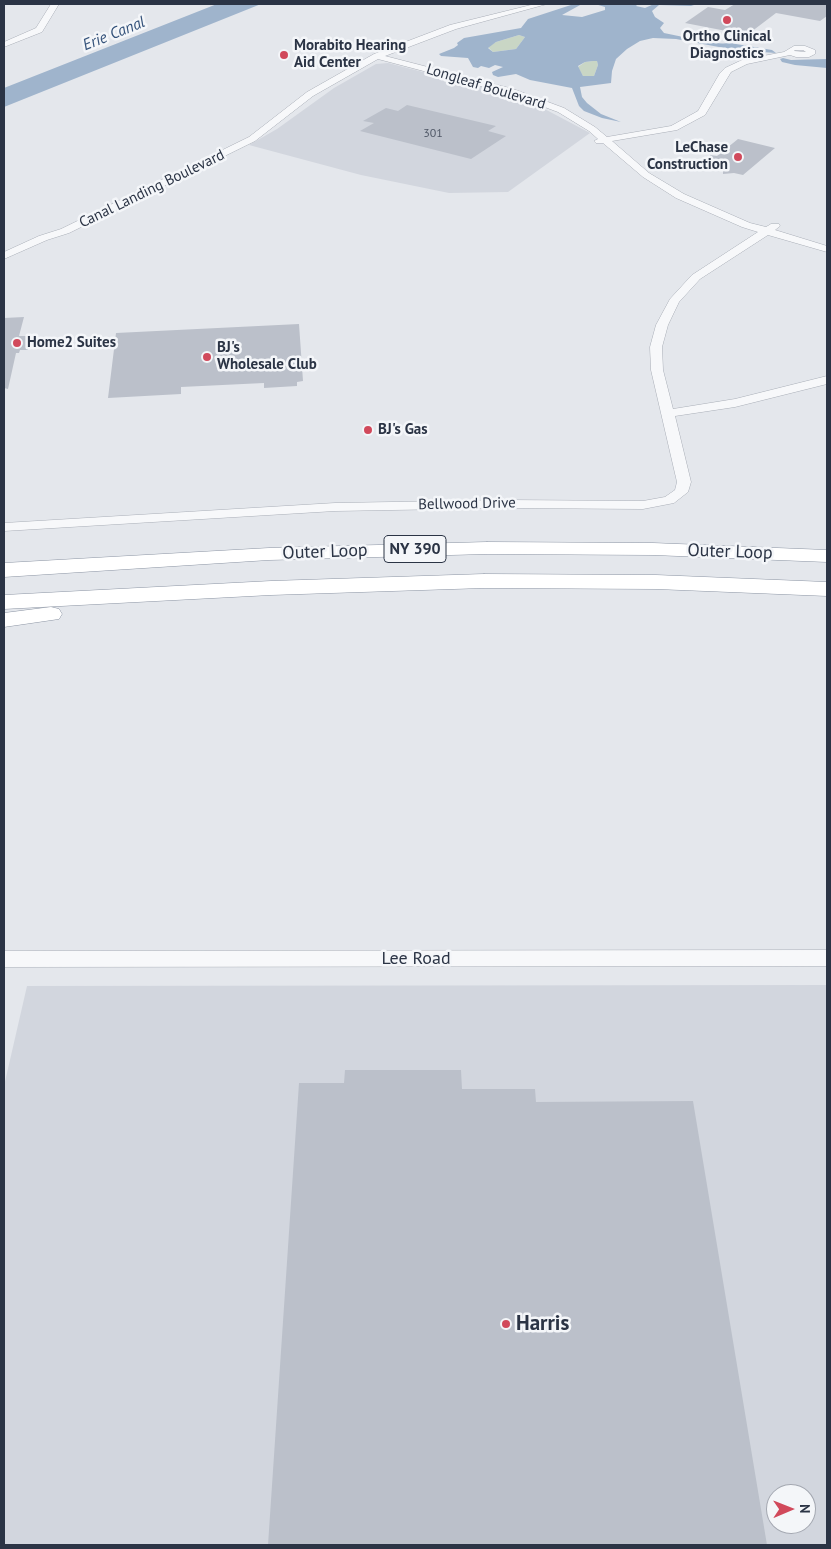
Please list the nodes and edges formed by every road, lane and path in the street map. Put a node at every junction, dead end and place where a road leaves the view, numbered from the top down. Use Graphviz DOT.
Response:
graph roads {
  1 [pos="55,4"];
  2 [pos="543,4"];
  3 [pos="552,4"];
  4 [pos="419,40"];
  5 [pos="4,45"];
  6 [pos="790,53"];
  7 [pos="377,56"];
  8 [pos="601,141"];
  9 [pos="770,229"];
  10 [pos="827,249"];
  11 [pos="4,256"];
  12 [pos="827,380"];
  13 [pos="667,413"];
  14 [pos="4,527"];
  15 [pos="827,556"];
  16 [pos="4,570"];
  17 [pos="271,588"];
  18 [pos="827,589"];
  19 [pos="4,602"];
  20 [pos="4,620"];
  21 [pos="827,958"];
  22 [pos="4,959"];
  1 -- 5 [label="street"];
  2 -- 4 [label="street, Canal Landing Boulevard"];
  3 -- 4 [label="street, Canal Landing Boulevard"];
  4 -- 7 [label="street, Canal Landing Boulevard"];
  6 -- 8 [label="street"];
  7 -- 8 [label="street, Longleaf Boulevard"];
  7 -- 11 [label="street, Canal Landing Boulevard"];
  8 -- 9 [label="street, Longleaf Boulevard"];
  9 -- 10 [label="street, Longleaf Boulevard"];
  9 -- 13 [label="street, Bellwood Drive"];
  12 -- 13 [label="street"];
  13 -- 14 [label="street, Bellwood Drive"];
  15 -- 16 [label="highway, Outer Loop / NY 390"];
  17 -- 18 [label="highway, Outer Loop / NY 390"];
  17 -- 19 [label="highway, Outer Loop / NY 390"];
  17 -- 20 [label="highway"];
  21 -- 22 [label="street, Lee Road"];
}
